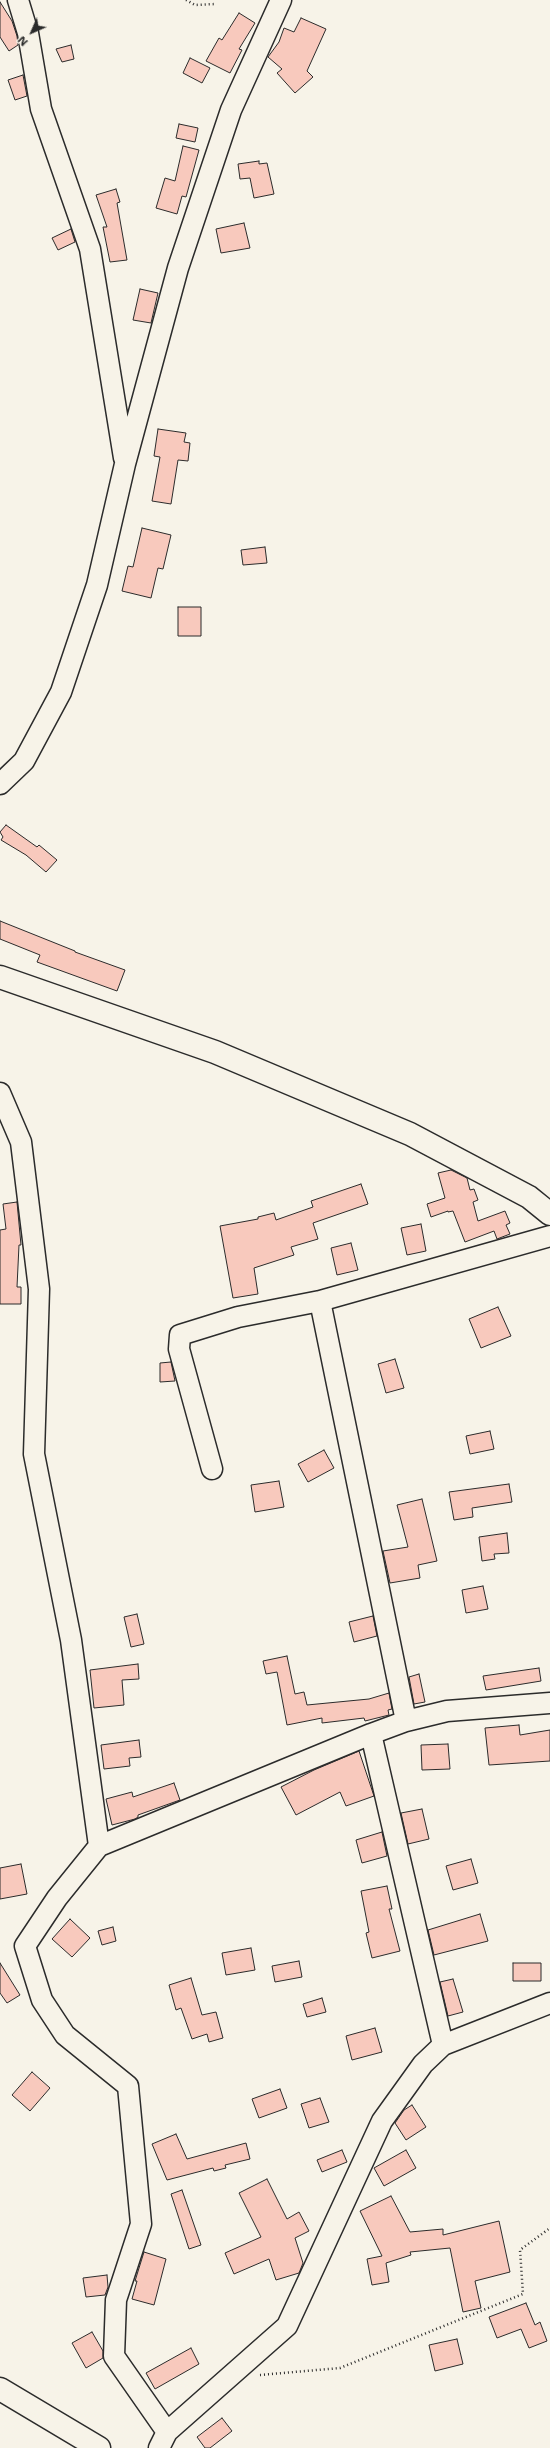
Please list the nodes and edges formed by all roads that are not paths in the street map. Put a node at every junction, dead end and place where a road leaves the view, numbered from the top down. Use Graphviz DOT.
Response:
graph roads {
  1 [pos="18,0"];
  2 [pos="281,0"];
  3 [pos="125,464"];
  4 [pos="0,784"];
  5 [pos="0,977"];
  6 [pos="0,1093"];
  7 [pos="550,1214"];
  8 [pos="550,1236"];
  9 [pos="320,1301"];
  10 [pos="212,1470"];
  11 [pos="550,1703"];
  12 [pos="406,1721"];
  13 [pos="371,1734"];
  14 [pos="99,1846"];
  15 [pos="550,2003"];
  16 [pos="443,2045"];
  17 [pos="0,2390"];
  18 [pos="163,2440"];
  19 [pos="98,2448"];
  1 -- 3 [label="street"];
  2 -- 3 [label="street"];
  3 -- 4 [label="street"];
  5 -- 7 [label="street"];
  6 -- 14 [label="street"];
  8 -- 9 [label="street"];
  9 -- 10 [label="street"];
  9 -- 12 [label="street"];
  11 -- 12 [label="street"];
  12 -- 13 [label="street"];
  13 -- 14 [label="street"];
  13 -- 16 [label="street"];
  14 -- 18 [label="street"];
  15 -- 16 [label="street"];
  16 -- 18 [label="street"];
  17 -- 19 [label="street"];
}
